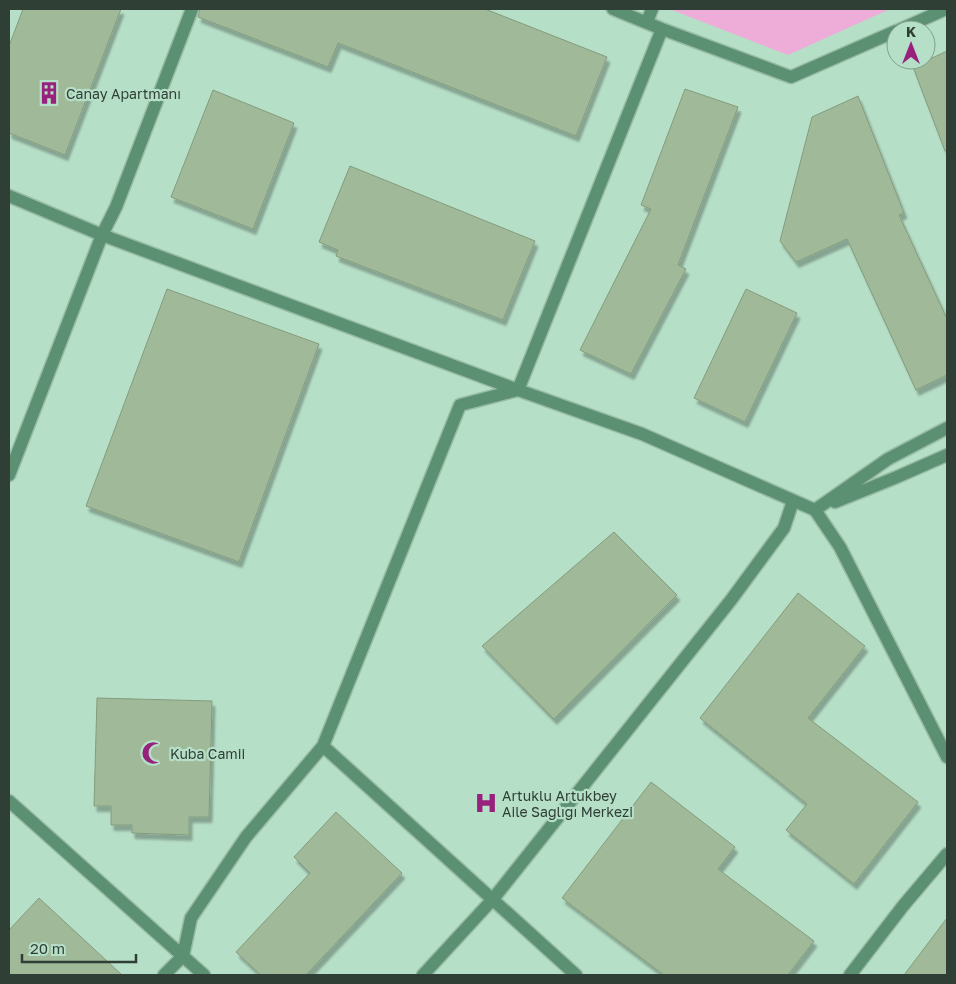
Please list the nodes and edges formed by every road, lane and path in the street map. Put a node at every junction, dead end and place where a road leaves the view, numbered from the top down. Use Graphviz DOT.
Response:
graph roads {
  1 [pos="192,9"];
  2 [pos="613,9"];
  3 [pos="652,9"];
  4 [pos="946,9"];
  5 [pos="922,20"];
  6 [pos="647,22"];
  7 [pos="662,29"];
  8 [pos="886,36"];
  9 [pos="9,196"];
  10 [pos="102,235"];
  11 [pos="518,390"];
  12 [pos="947,428"];
  13 [pos="947,454"];
  14 [pos="9,475"];
  15 [pos="793,501"];
  16 [pos="814,510"];
  17 [pos="323,746"];
  18 [pos="947,757"];
  19 [pos="9,801"];
  20 [pos="947,854"];
  21 [pos="493,899"];
  22 [pos="183,956"];
  23 [pos="164,975"];
  24 [pos="204,975"];
  25 [pos="423,975"];
  26 [pos="576,975"];
  27 [pos="850,975"];
  1 -- 10 [label="street"];
  2 -- 6 [label="street"];
  3 -- 6 [label="street"];
  4 -- 5 [label="street"];
  6 -- 7 [label="street"];
  7 -- 8 [label="street"];
  7 -- 11 [label="street"];
  9 -- 10 [label="street"];
  10 -- 11 [label="street"];
  10 -- 14 [label="street"];
  11 -- 15 [label="street"];
  11 -- 17 [label="street"];
  12 -- 16 [label="street"];
  13 -- 16 [label="street"];
  15 -- 16 [label="street"];
  15 -- 21 [label="street"];
  16 -- 18 [label="street"];
  17 -- 21 [label="street"];
  17 -- 22 [label="street"];
  19 -- 22 [label="street"];
  20 -- 27 [label="street"];
  21 -- 25 [label="street"];
  21 -- 26 [label="street"];
  22 -- 23 [label="street"];
  22 -- 24 [label="street"];
}
